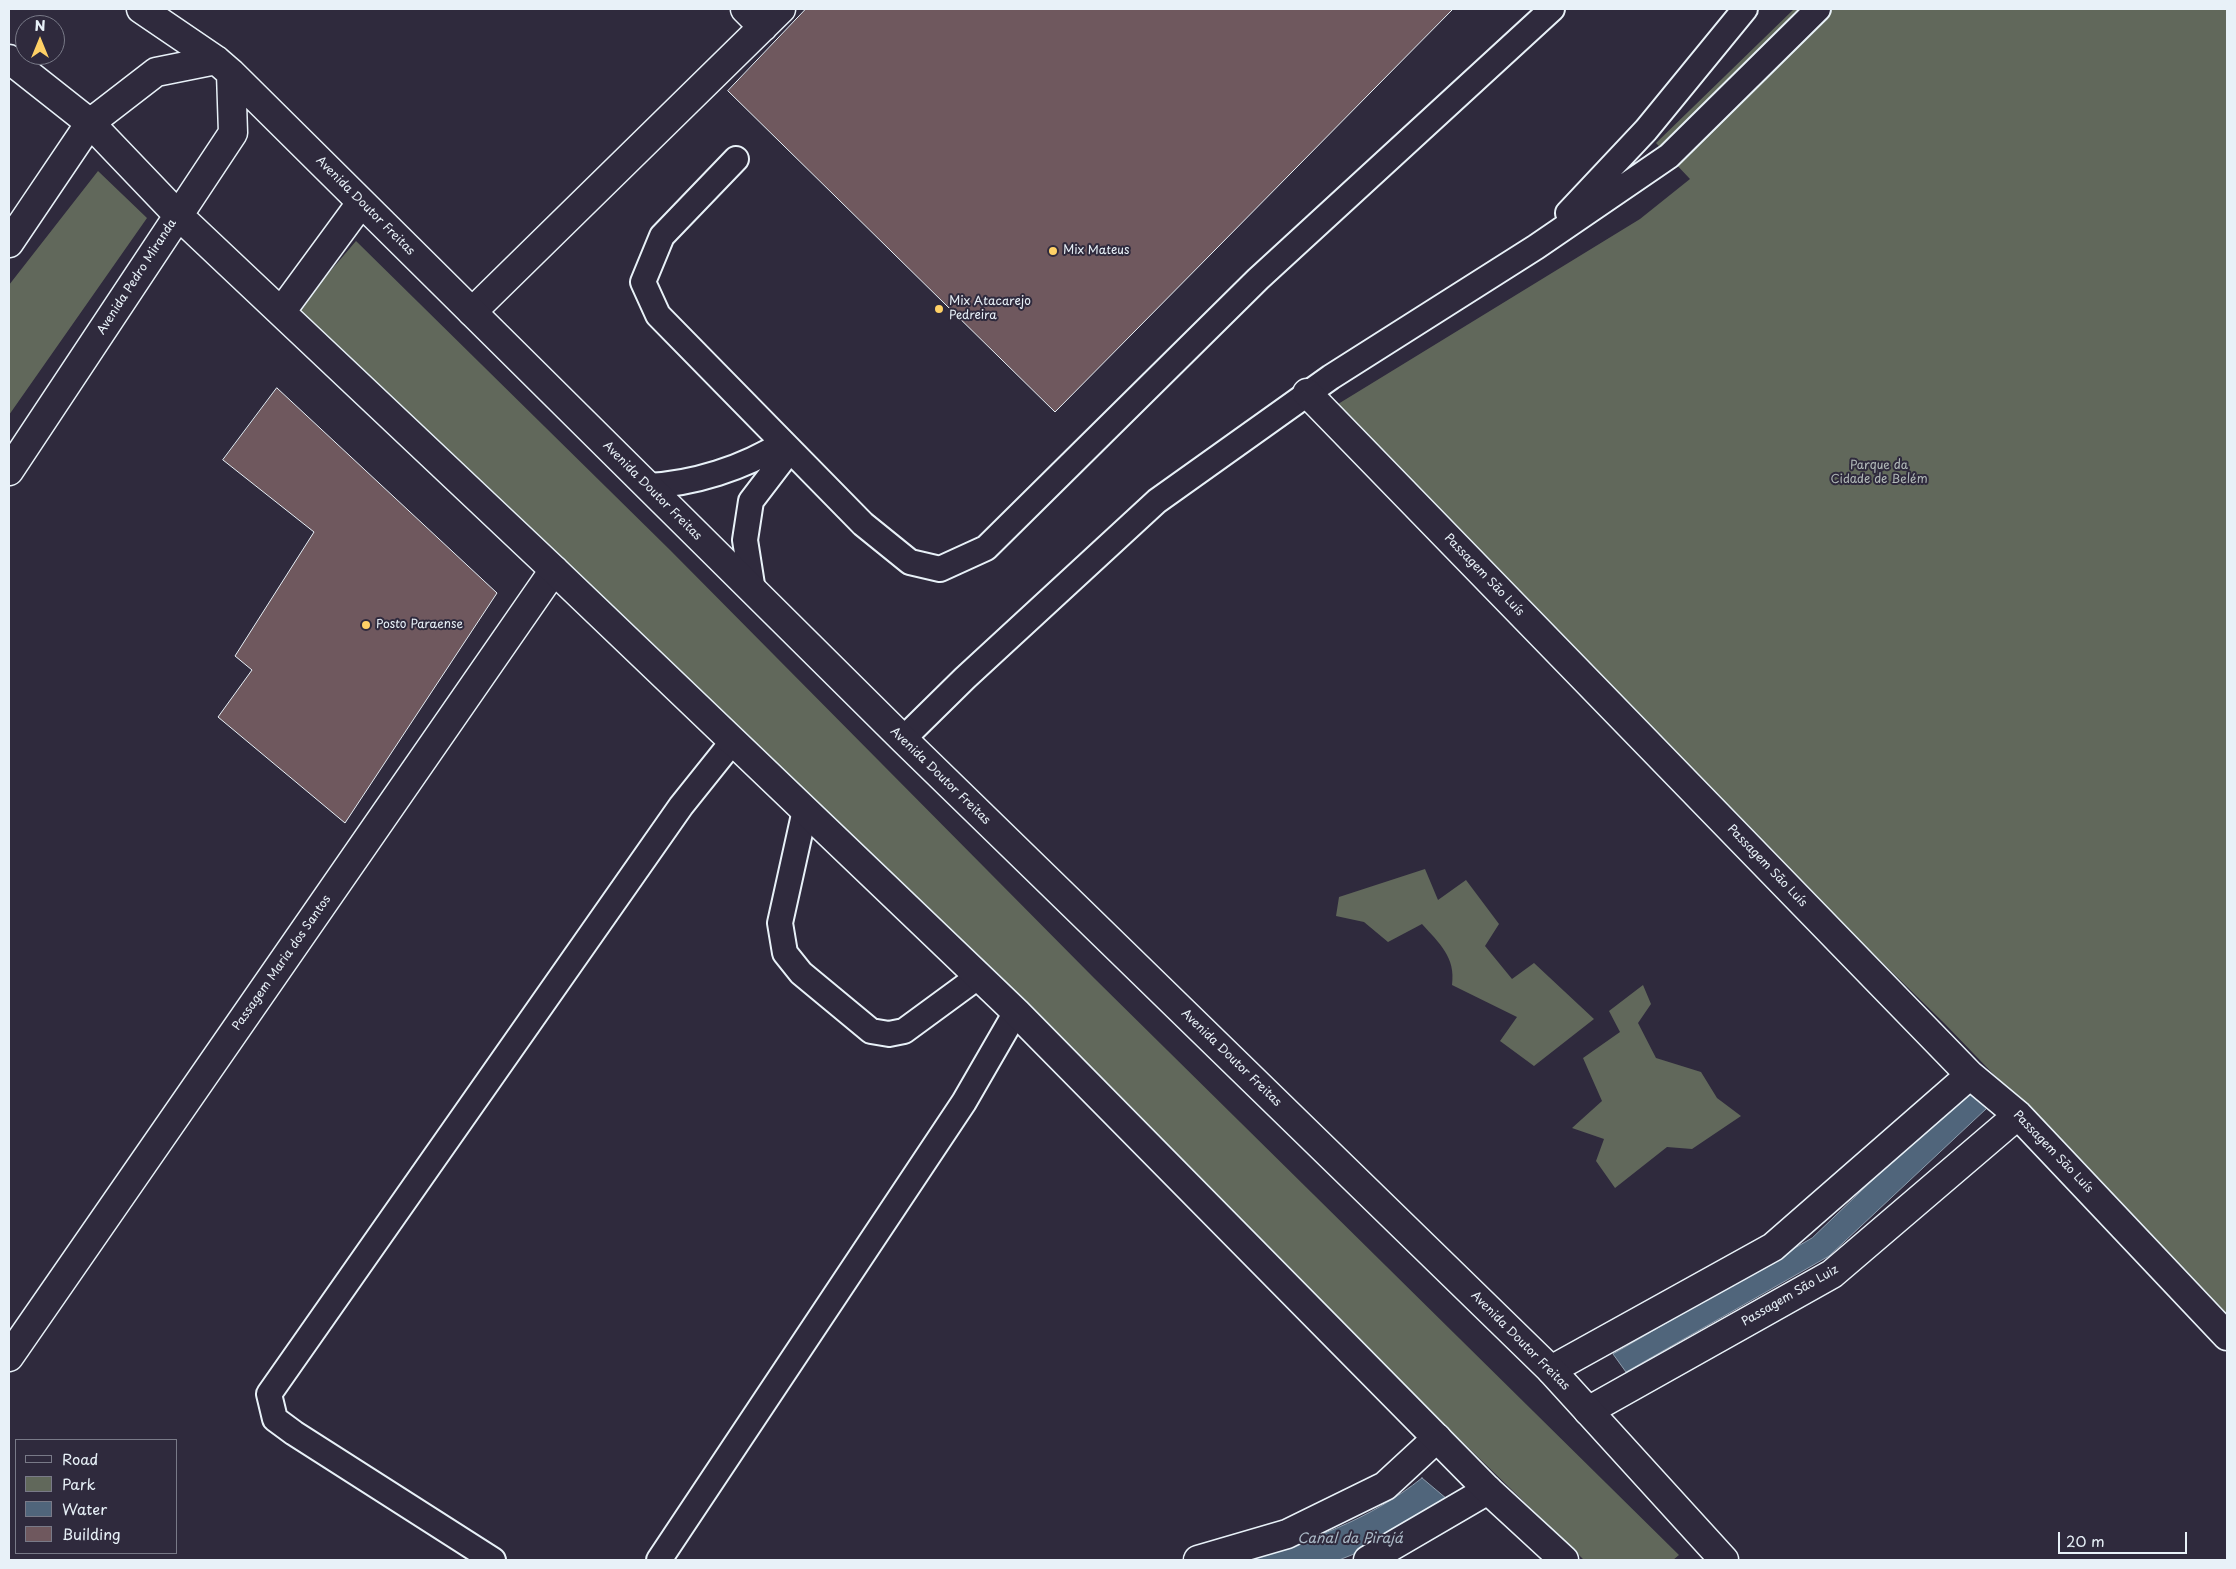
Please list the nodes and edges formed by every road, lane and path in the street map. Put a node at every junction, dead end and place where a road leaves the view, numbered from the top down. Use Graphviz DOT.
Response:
graph roads {
  1 [pos="141,9"];
  2 [pos="1552,9"];
  3 [pos="1745,9"];
  4 [pos="1818,9"];
  5 [pos="763,15"];
  6 [pos="9,58"];
  7 [pos="224,67"];
  8 [pos="90,123"];
  9 [pos="736,159"];
  10 [pos="362,203"];
  11 [pos="178,215"];
  12 [pos="9,243"];
  13 [pos="1536,247"];
  14 [pos="281,312"];
  15 [pos="472,312"];
  16 [pos="1308,393"];
  17 [pos="786,446"];
  18 [pos="9,471"];
  19 [pos="647,486"];
  20 [pos="554,570"];
  21 [pos="753,591"];
  22 [pos="903,739"];
  23 [pos="733,741"];
  24 [pos="805,810"];
  25 [pos="979,976"];
  26 [pos="1016,1012"];
  27 [pos="1970,1075"];
  28 [pos="2018,1114"];
  29 [pos="2227,1336"];
  30 [pos="9,1357"];
  31 [pos="1551,1370"];
  32 [pos="1588,1411"];
  33 [pos="1437,1438"];
  34 [pos="1488,1490"];
  35 [pos="493,1560"];
  36 [pos="659,1560"];
  37 [pos="1198,1560"];
  38 [pos="1368,1560"];
  39 [pos="1564,1560"];
  40 [pos="1724,1560"];
  1 -- 7 [label="main road, Avenida Doutor Freitas"];
  2 -- 17 [label="lane"];
  3 -- 13 [label="lane"];
  4 -- 13 [label="lane"];
  5 -- 15 [label="main road"];
  6 -- 8 [label="main road"];
  7 -- 8 [label="main road"];
  7 -- 10 [label="main road, Avenida Doutor Freitas"];
  7 -- 11 [label="main road, Avenida Pedro Miranda"];
  8 -- 11 [label="main road"];
  8 -- 12 [label="main road"];
  9 -- 17 [label="lane"];
  10 -- 14 [label="main road"];
  10 -- 15 [label="main road, Avenida Doutor Freitas"];
  11 -- 14 [label="main road"];
  11 -- 18 [label="main road, Avenida Pedro Miranda"];
  13 -- 16 [label="lane"];
  14 -- 20 [label="main road"];
  15 -- 19 [label="main road, Avenida Doutor Freitas"];
  16 -- 22 [label="lane"];
  16 -- 27 [label="main road, Passagem São Luís"];
  17 -- 19 [label="lane"];
  17 -- 21 [label="lane"];
  19 -- 21 [label="main road, Avenida Doutor Freitas"];
  20 -- 23 [label="main road"];
  20 -- 30 [label="main road, Passagem Maria dos Santos"];
  21 -- 22 [label="main road, Avenida Doutor Freitas"];
  22 -- 31 [label="main road, Avenida Doutor Freitas"];
  23 -- 24 [label="main road"];
  23 -- 35 [label="lane"];
  24 -- 25 [label="main road"];
  24 -- 25 [label="lane"];
  25 -- 26 [label="main road"];
  26 -- 33 [label="main road"];
  26 -- 36 [label="lane"];
  27 -- 28 [label="main road, Passagem São Luís"];
  27 -- 31 [label="main road"];
  28 -- 29 [label="main road, Passagem São Luís"];
  28 -- 32 [label="main road, Passagem São Luiz"];
  31 -- 32 [label="main road, Avenida Doutor Freitas"];
  32 -- 40 [label="main road, Avenida Doutor Freitas"];
  33 -- 34 [label="main road"];
  33 -- 37 [label="main road"];
  34 -- 38 [label="main road"];
  34 -- 39 [label="main road"];
}
